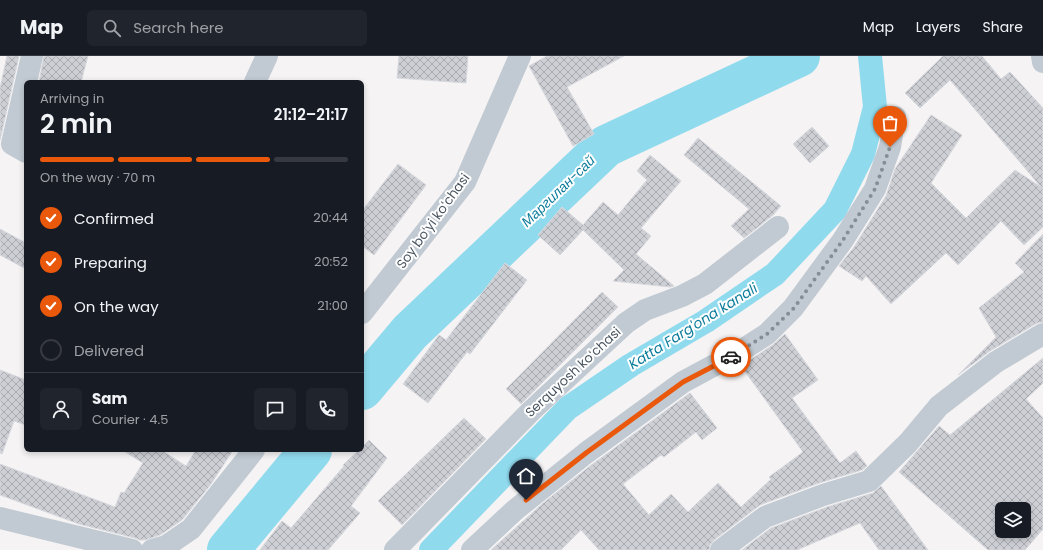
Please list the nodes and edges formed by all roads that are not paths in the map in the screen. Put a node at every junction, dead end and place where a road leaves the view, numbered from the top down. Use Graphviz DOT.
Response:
graph roads {
  1 [pos="32,56"];
  2 [pos="267,56"];
  3 [pos="520,56"];
  4 [pos="1042,56"];
  5 [pos="1043,62"];
  6 [pos="27,80"];
  7 [pos="256,80"];
  8 [pos="24,91"];
  9 [pos="895,117"];
  10 [pos="24,151"];
  11 [pos="778,227"];
  12 [pos="364,310"];
  13 [pos="1043,334"];
  14 [pos="252,452"];
  15 [pos="0,518"];
  16 [pos="132,550"];
  17 [pos="152,550"];
  18 [pos="394,550"];
  19 [pos="472,550"];
  20 [pos="721,550"];
  1 -- 6 [label="street"];
  2 -- 7 [label="street"];
  3 -- 12 [label="street, Soy boʻyi koʻchasi"];
  4 -- 5 [label="street"];
  8 -- 10 [label="street"];
  9 -- 19 [label="street"];
  11 -- 18 [label="street, Serquyosh koʻchasi"];
  13 -- 20 [label="street"];
  14 -- 17 [label="street"];
  15 -- 16 [label="street"];
}
